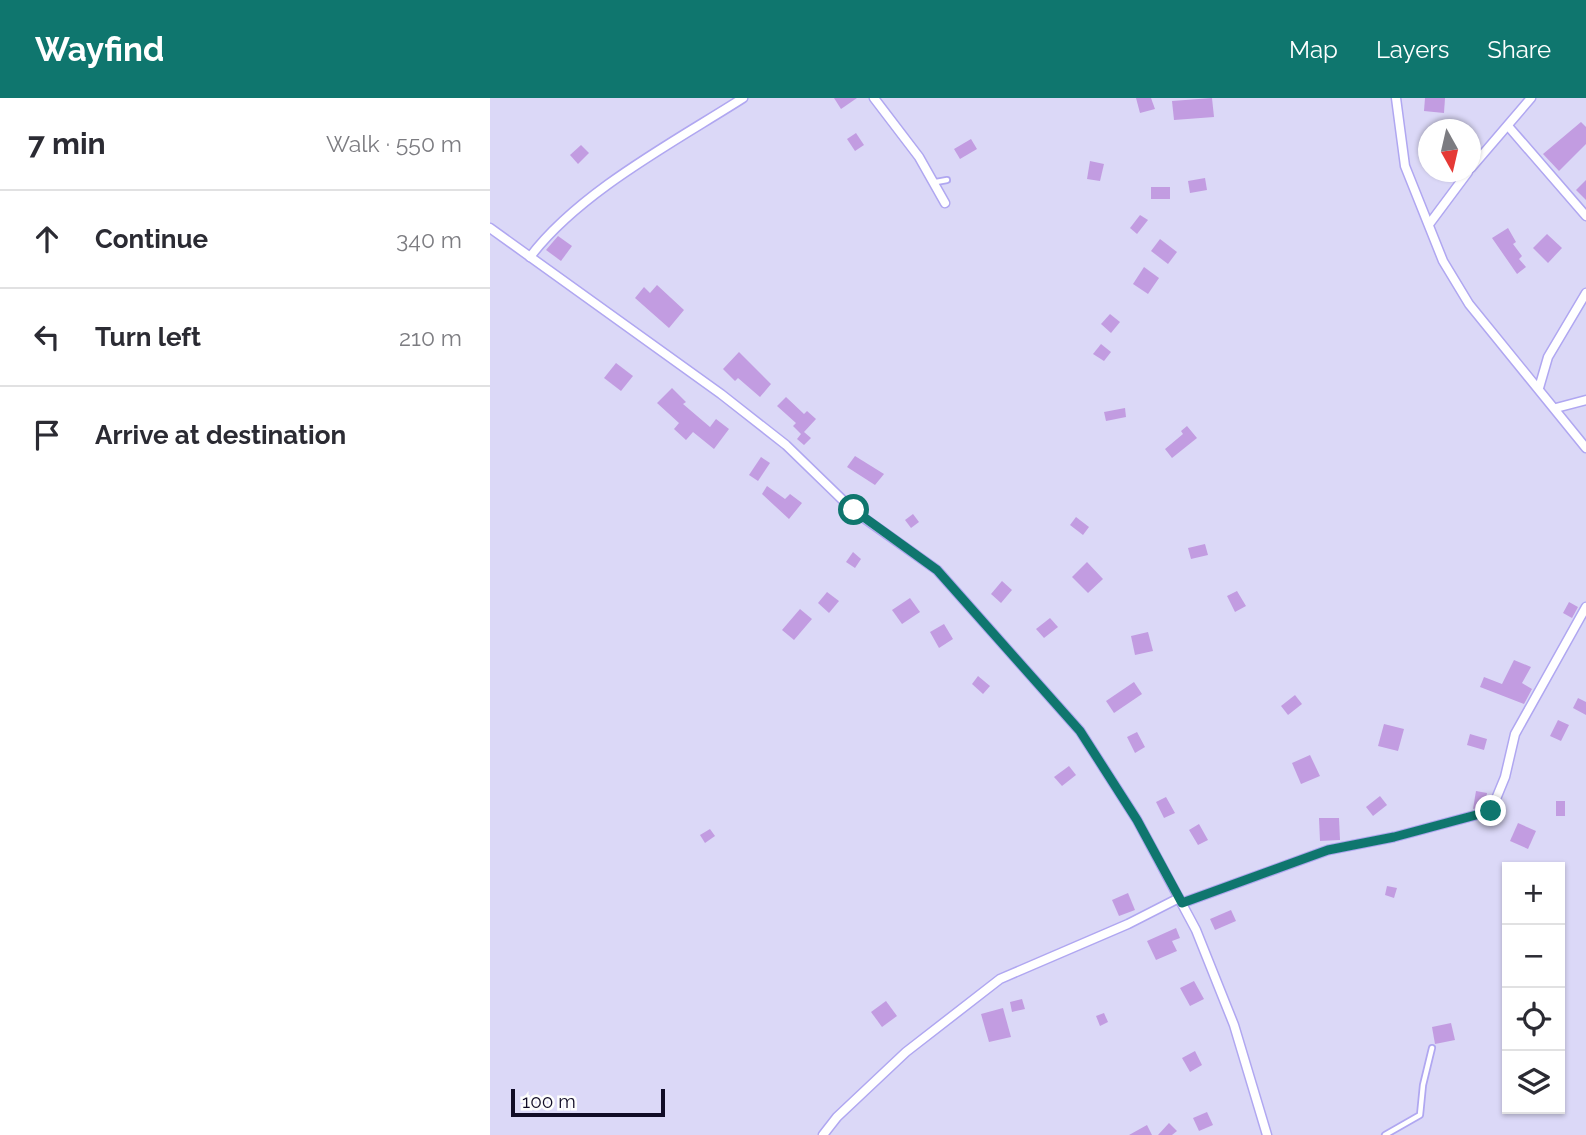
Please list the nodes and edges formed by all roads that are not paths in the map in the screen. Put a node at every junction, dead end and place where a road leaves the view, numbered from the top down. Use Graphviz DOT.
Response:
graph roads {
  1 [pos="743,98"];
  2 [pos="874,98"];
  3 [pos="1396,98"];
  4 [pos="1531,98"];
  5 [pos="1508,126"];
  6 [pos="1481,156"];
  7 [pos="947,180"];
  8 [pos="936,182"];
  9 [pos="1460,182"];
  10 [pos="945,202"];
  11 [pos="1586,216"];
  12 [pos="1430,223"];
  13 [pos="490,228"];
  14 [pos="530,257"];
  15 [pos="1586,293"];
  16 [pos="1539,388"];
  17 [pos="1586,400"];
  18 [pos="1556,408"];
  19 [pos="1586,448"];
  20 [pos="1586,607"];
  21 [pos="1181,901"];
  22 [pos="1432,1048"];
  23 [pos="823,1135"];
  24 [pos="1267,1135"];
  25 [pos="1385,1135"];
  1 -- 14 [label="street"];
  2 -- 8 [label="street"];
  3 -- 12 [label="street"];
  4 -- 5 [label="street"];
  5 -- 6 [label="street"];
  5 -- 11 [label="street"];
  7 -- 8 [label="lane"];
  8 -- 10 [label="street"];
  9 -- 12 [label="street"];
  12 -- 16 [label="street"];
  13 -- 14 [label="street"];
  14 -- 21 [label="street"];
  15 -- 16 [label="street"];
  16 -- 18 [label="street"];
  17 -- 18 [label="street"];
  18 -- 19 [label="street"];
  20 -- 21 [label="street"];
  21 -- 23 [label="street"];
  21 -- 24 [label="street"];
  22 -- 25 [label="lane"];
}
